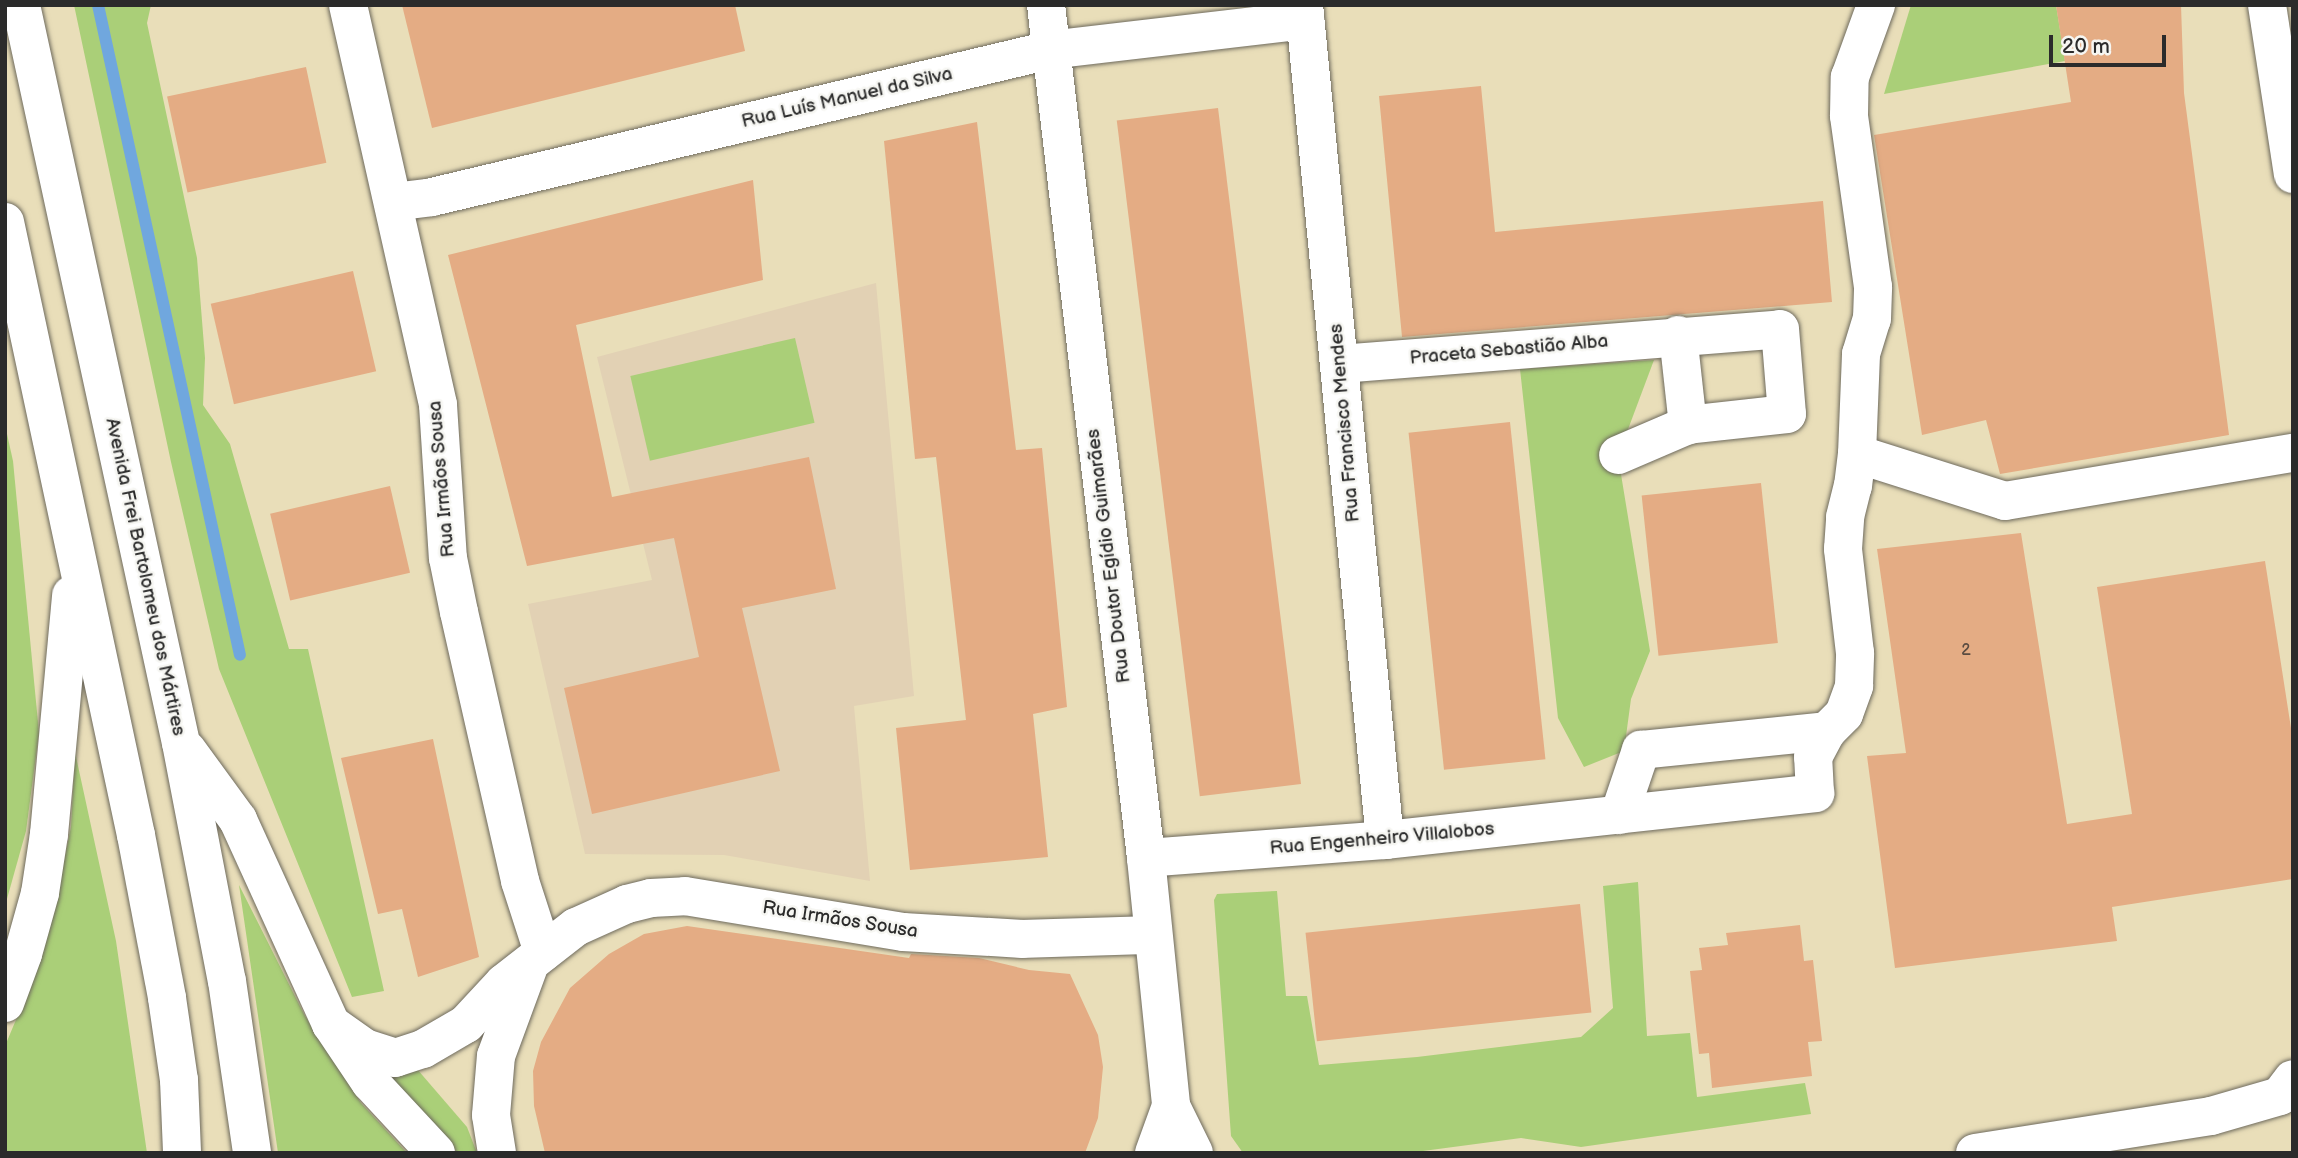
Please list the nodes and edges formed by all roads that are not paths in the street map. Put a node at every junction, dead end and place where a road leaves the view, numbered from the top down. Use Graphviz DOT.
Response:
graph roads {
  1 [pos="21,5"];
  2 [pos="348,5"];
  3 [pos="1046,5"];
  4 [pos="1876,5"];
  5 [pos="2267,5"];
  6 [pos="1305,13"];
  7 [pos="1050,50"];
  8 [pos="2293,174"];
  9 [pos="393,202"];
  10 [pos="5,222"];
  11 [pos="1678,335"];
  12 [pos="1340,364"];
  13 [pos="1688,425"];
  14 [pos="1857,454"];
  15 [pos="1618,456"];
  16 [pos="2288,456"];
  17 [pos="74,544"];
  18 [pos="1827,731"];
  19 [pos="181,743"];
  20 [pos="1619,815"];
  21 [pos="1385,840"];
  22 [pos="1146,858"];
  23 [pos="1151,935"];
  24 [pos="537,958"];
  25 [pos="5,1003"];
  26 [pos="331,1024"];
  27 [pos="2293,1079"];
  28 [pos="1171,1107"];
  29 [pos="182,1153"];
  30 [pos="252,1153"];
  31 [pos="436,1153"];
  32 [pos="497,1153"];
  33 [pos="1154,1153"];
  34 [pos="1194,1153"];
  35 [pos="1975,1153"];
  1 -- 19 [label="main road, Avenida Frei Bartolomeu dos Mártires"];
  2 -- 9 [label="main road, Rua Irmãos Sousa"];
  3 -- 7 [label="main road, Rua Doutor Egídio Guimarães"];
  4 -- 14 [label="main road, Rua Engenheiro Villalobos"];
  5 -- 8 [label="main road"];
  6 -- 7 [label="main road, Rua Luís Manuel da Silva"];
  6 -- 12 [label="main road, Rua Francisco Mendes"];
  7 -- 9 [label="main road, Rua Luís Manuel da Silva"];
  7 -- 22 [label="main road, Rua Doutor Egídio Guimarães"];
  9 -- 24 [label="main road, Rua Irmãos Sousa"];
  10 -- 17 [label="main road"];
  11 -- 12 [label="main road, Praceta Sebastião Alba"];
  11 -- 13 [label="main road"];
  11 -- 13 [label="main road, Praceta Sebastião Alba"];
  12 -- 21 [label="main road, Rua Francisco Mendes"];
  13 -- 15 [label="main road, Praceta Sebastião Alba"];
  14 -- 16 [label="main road"];
  14 -- 18 [label="main road, Rua Engenheiro Villalobos"];
  17 -- 25 [label="main road"];
  17 -- 29 [label="main road"];
  18 -- 20 [label="main road"];
  18 -- 20 [label="main road, Rua Engenheiro Villalobos"];
  19 -- 26 [label="main road"];
  19 -- 30 [label="main road, Avenida Frei Bartolomeu dos Mártires"];
  20 -- 21 [label="main road, Rua Engenheiro Villalobos"];
  21 -- 22 [label="main road, Rua Engenheiro Villalobos"];
  22 -- 23 [label="main road, Rua Doutor Egídio Guimarães"];
  23 -- 24 [label="main road, Rua Irmãos Sousa"];
  23 -- 28 [label="main road, Rua Doutor Egídio Guimarães"];
  24 -- 26 [label="main road, Rua Irmãos Sousa"];
  24 -- 32 [label="main road"];
  26 -- 31 [label="main road"];
  27 -- 35 [label="main road"];
  28 -- 33 [label="main road, Rua Doutor Egídio Guimarães"];
  28 -- 34 [label="main road, Rua Doutor Egídio Guimarães"];
}
